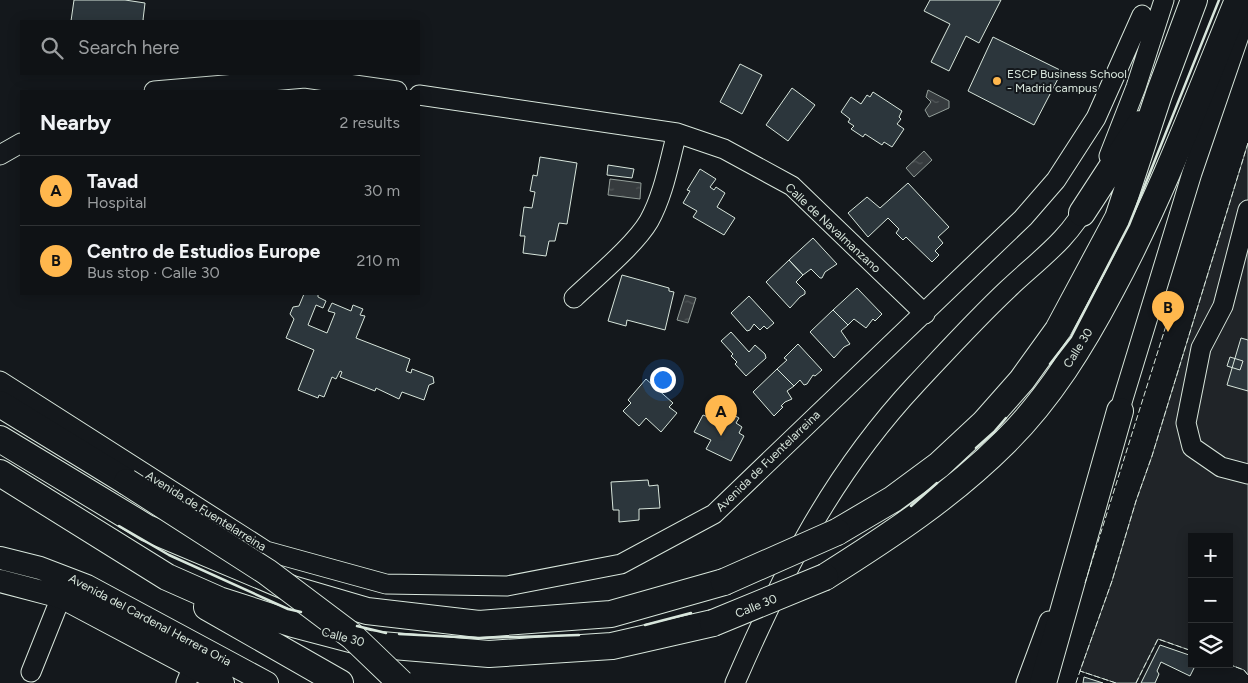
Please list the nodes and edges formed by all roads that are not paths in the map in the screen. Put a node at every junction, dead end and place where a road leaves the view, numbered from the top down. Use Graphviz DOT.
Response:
graph roads {
  1 [pos="1164,0"];
  2 [pos="1194,0"];
  3 [pos="1238,0"];
  4 [pos="1246,0"];
  5 [pos="1144,8"];
  6 [pos="1245,25"];
  7 [pos="166,90"];
  8 [pos="390,90"];
  9 [pos="420,94"];
  10 [pos="1159,94"];
  11 [pos="1124,120"];
  12 [pos="677,133"];
  13 [pos="20,144"];
  14 [pos="0,155"];
  15 [pos="1248,210"];
  16 [pos="1082,213"];
  17 [pos="1242,258"];
  18 [pos="574,298"];
  19 [pos="925,314"];
  20 [pos="0,381"];
  21 [pos="0,404"];
  22 [pos="1120,410"];
  23 [pos="0,439"];
  24 [pos="0,473"];
  25 [pos="1248,474"];
  26 [pos="0,558"];
  27 [pos="167,577"];
  28 [pos="0,581"];
  29 [pos="61,597"];
  30 [pos="31,672"];
  31 [pos="190,675"];
  32 [pos="223,683"];
  33 [pos="267,683"];
  34 [pos="340,683"];
  35 [pos="401,683"];
  36 [pos="736,683"];
  37 [pos="1026,683"];
  38 [pos="1043,683"];
  1 -- 11 [label="street"];
  2 -- 10 [label="highway"];
  3 -- 27 [label="highway, Calle 30, bridge"];
  4 -- 6 [label="highway"];
  5 -- 11 [label="street, Avenida de Fuentelarreina"];
  5 -- 19 [label="street, Avenida de Fuentelarreina"];
  6 -- 22 [label="street"];
  7 -- 8 [label="street"];
  9 -- 12 [label="street, Calle de Navalmanzano"];
  10 -- 16 [label="highway"];
  10 -- 23 [label="highway, bridge"];
  11 -- 16 [label="street"];
  12 -- 18 [label="street"];
  12 -- 19 [label="street, Calle de Navalmanzano"];
  13 -- 14 [label="street"];
  15 -- 17 [label="street"];
  16 -- 36 [label="street"];
  17 -- 25 [label="street"];
  19 -- 20 [label="street, Avenida de Fuentelarreina"];
  21 -- 35 [label="highway, bridge"];
  22 -- 37 [label="street"];
  22 -- 38 [label="highway"];
  24 -- 27 [label="highway, Calle 30"];
  26 -- 33 [label="main road, Avenida del Cardenal Herrera Oria"];
  27 -- 34 [label="highway"];
  28 -- 29 [label="main road, Avenida del Cardenal Herrera Oria"];
  29 -- 30 [label="street"];
  29 -- 31 [label="main road, Avenida del Cardenal Herrera Oria"];
  31 -- 32 [label="main road, Avenida del Cardenal Herrera Oria"];
}
